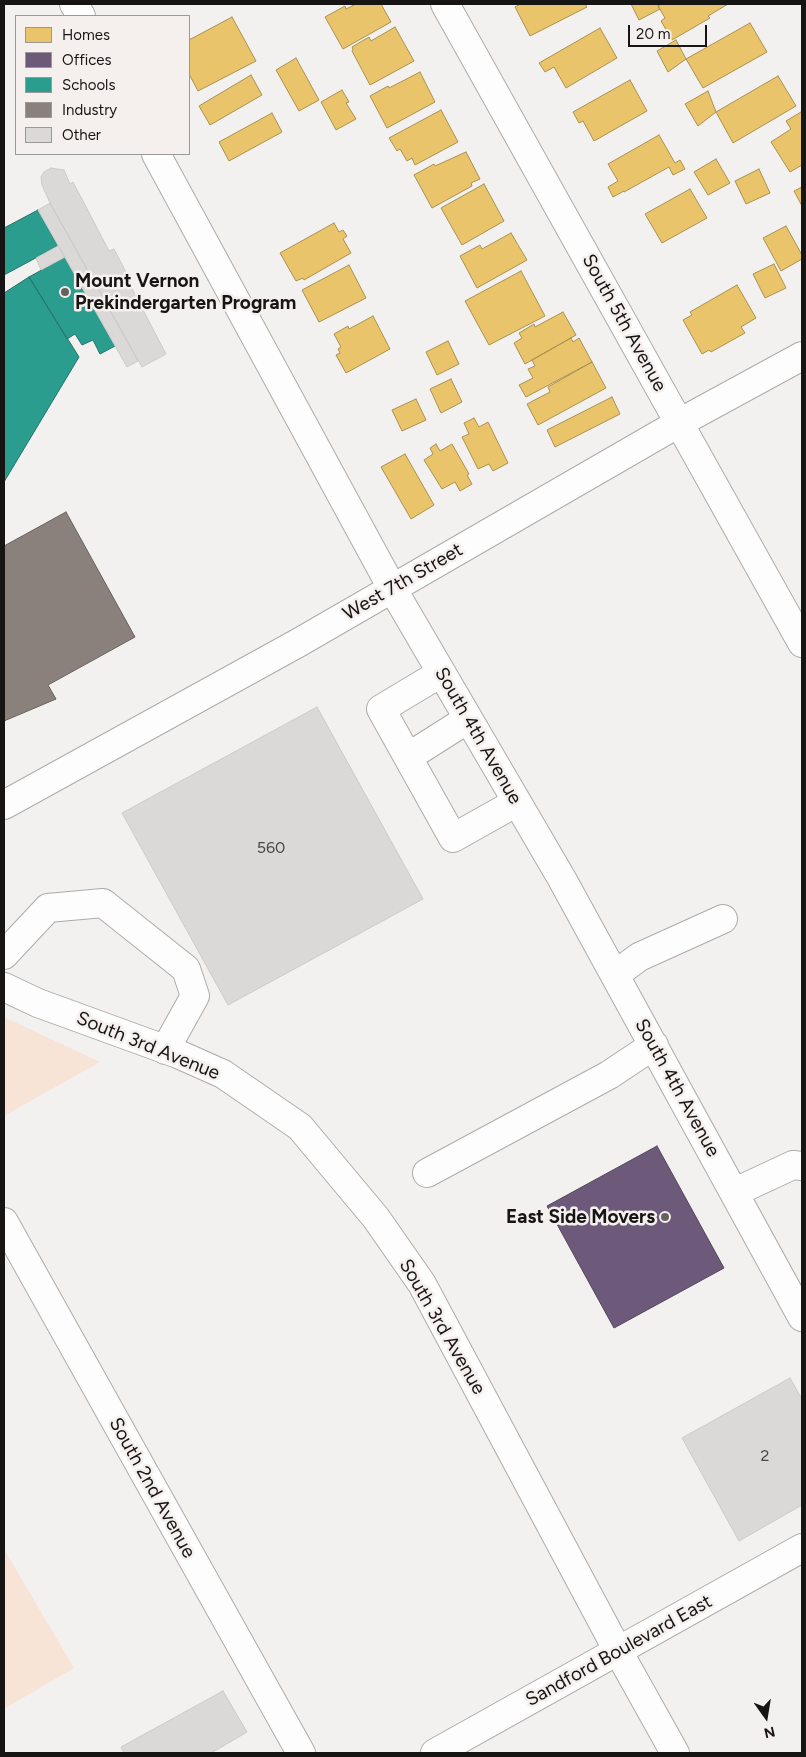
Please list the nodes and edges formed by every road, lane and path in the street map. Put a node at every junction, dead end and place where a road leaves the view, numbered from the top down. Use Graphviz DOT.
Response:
graph roads {
  1 [pos="74,4"];
  2 [pos="445,4"];
  3 [pos="80,15"];
  4 [pos="157,155"];
  5 [pos="802,356"];
  6 [pos="679,423"];
  7 [pos="392,588"];
  8 [pos="802,643"];
  9 [pos="441,672"];
  10 [pos="468,719"];
  11 [pos="408,757"];
  12 [pos="517,802"];
  13 [pos="4,806"];
  14 [pos="724,919"];
  15 [pos="4,955"];
  16 [pos="615,975"];
  17 [pos="4,987"];
  18 [pos="654,1045"];
  19 [pos="165,1050"];
  20 [pos="802,1166"];
  21 [pos="427,1173"];
  22 [pos="735,1192"];
  23 [pos="4,1222"];
  24 [pos="802,1316"];
  25 [pos="802,1548"];
  26 [pos="618,1651"];
  27 [pos="301,1753"];
  28 [pos="435,1753"];
  29 [pos="674,1753"];
  1 -- 3 [label="street"];
  2 -- 6 [label="street, South 5th Avenue"];
  4 -- 7 [label="street, South 4th Avenue"];
  5 -- 6 [label="street, West 7th Street"];
  6 -- 7 [label="street, West 7th Street"];
  6 -- 8 [label="street, South 5th Avenue"];
  7 -- 9 [label="street, South 4th Avenue"];
  7 -- 13 [label="street, West 7th Street"];
  9 -- 10 [label="street, South 4th Avenue"];
  9 -- 11 [label="street"];
  10 -- 11 [label="street"];
  10 -- 12 [label="street, South 4th Avenue"];
  11 -- 12 [label="street"];
  12 -- 16 [label="street, South 4th Avenue"];
  14 -- 16 [label="street"];
  15 -- 19 [label="street"];
  16 -- 18 [label="street, South 4th Avenue"];
  17 -- 19 [label="street, South 3rd Avenue"];
  18 -- 21 [label="street"];
  18 -- 22 [label="street, South 4th Avenue"];
  19 -- 26 [label="street, South 3rd Avenue"];
  20 -- 22 [label="street"];
  22 -- 24 [label="street, South 4th Avenue"];
  23 -- 27 [label="street, South 2nd Avenue"];
  25 -- 26 [label="street, Sandford Boulevard East"];
  26 -- 28 [label="street, Sandford Boulevard East"];
  26 -- 29 [label="street, South 3rd Avenue"];
}
